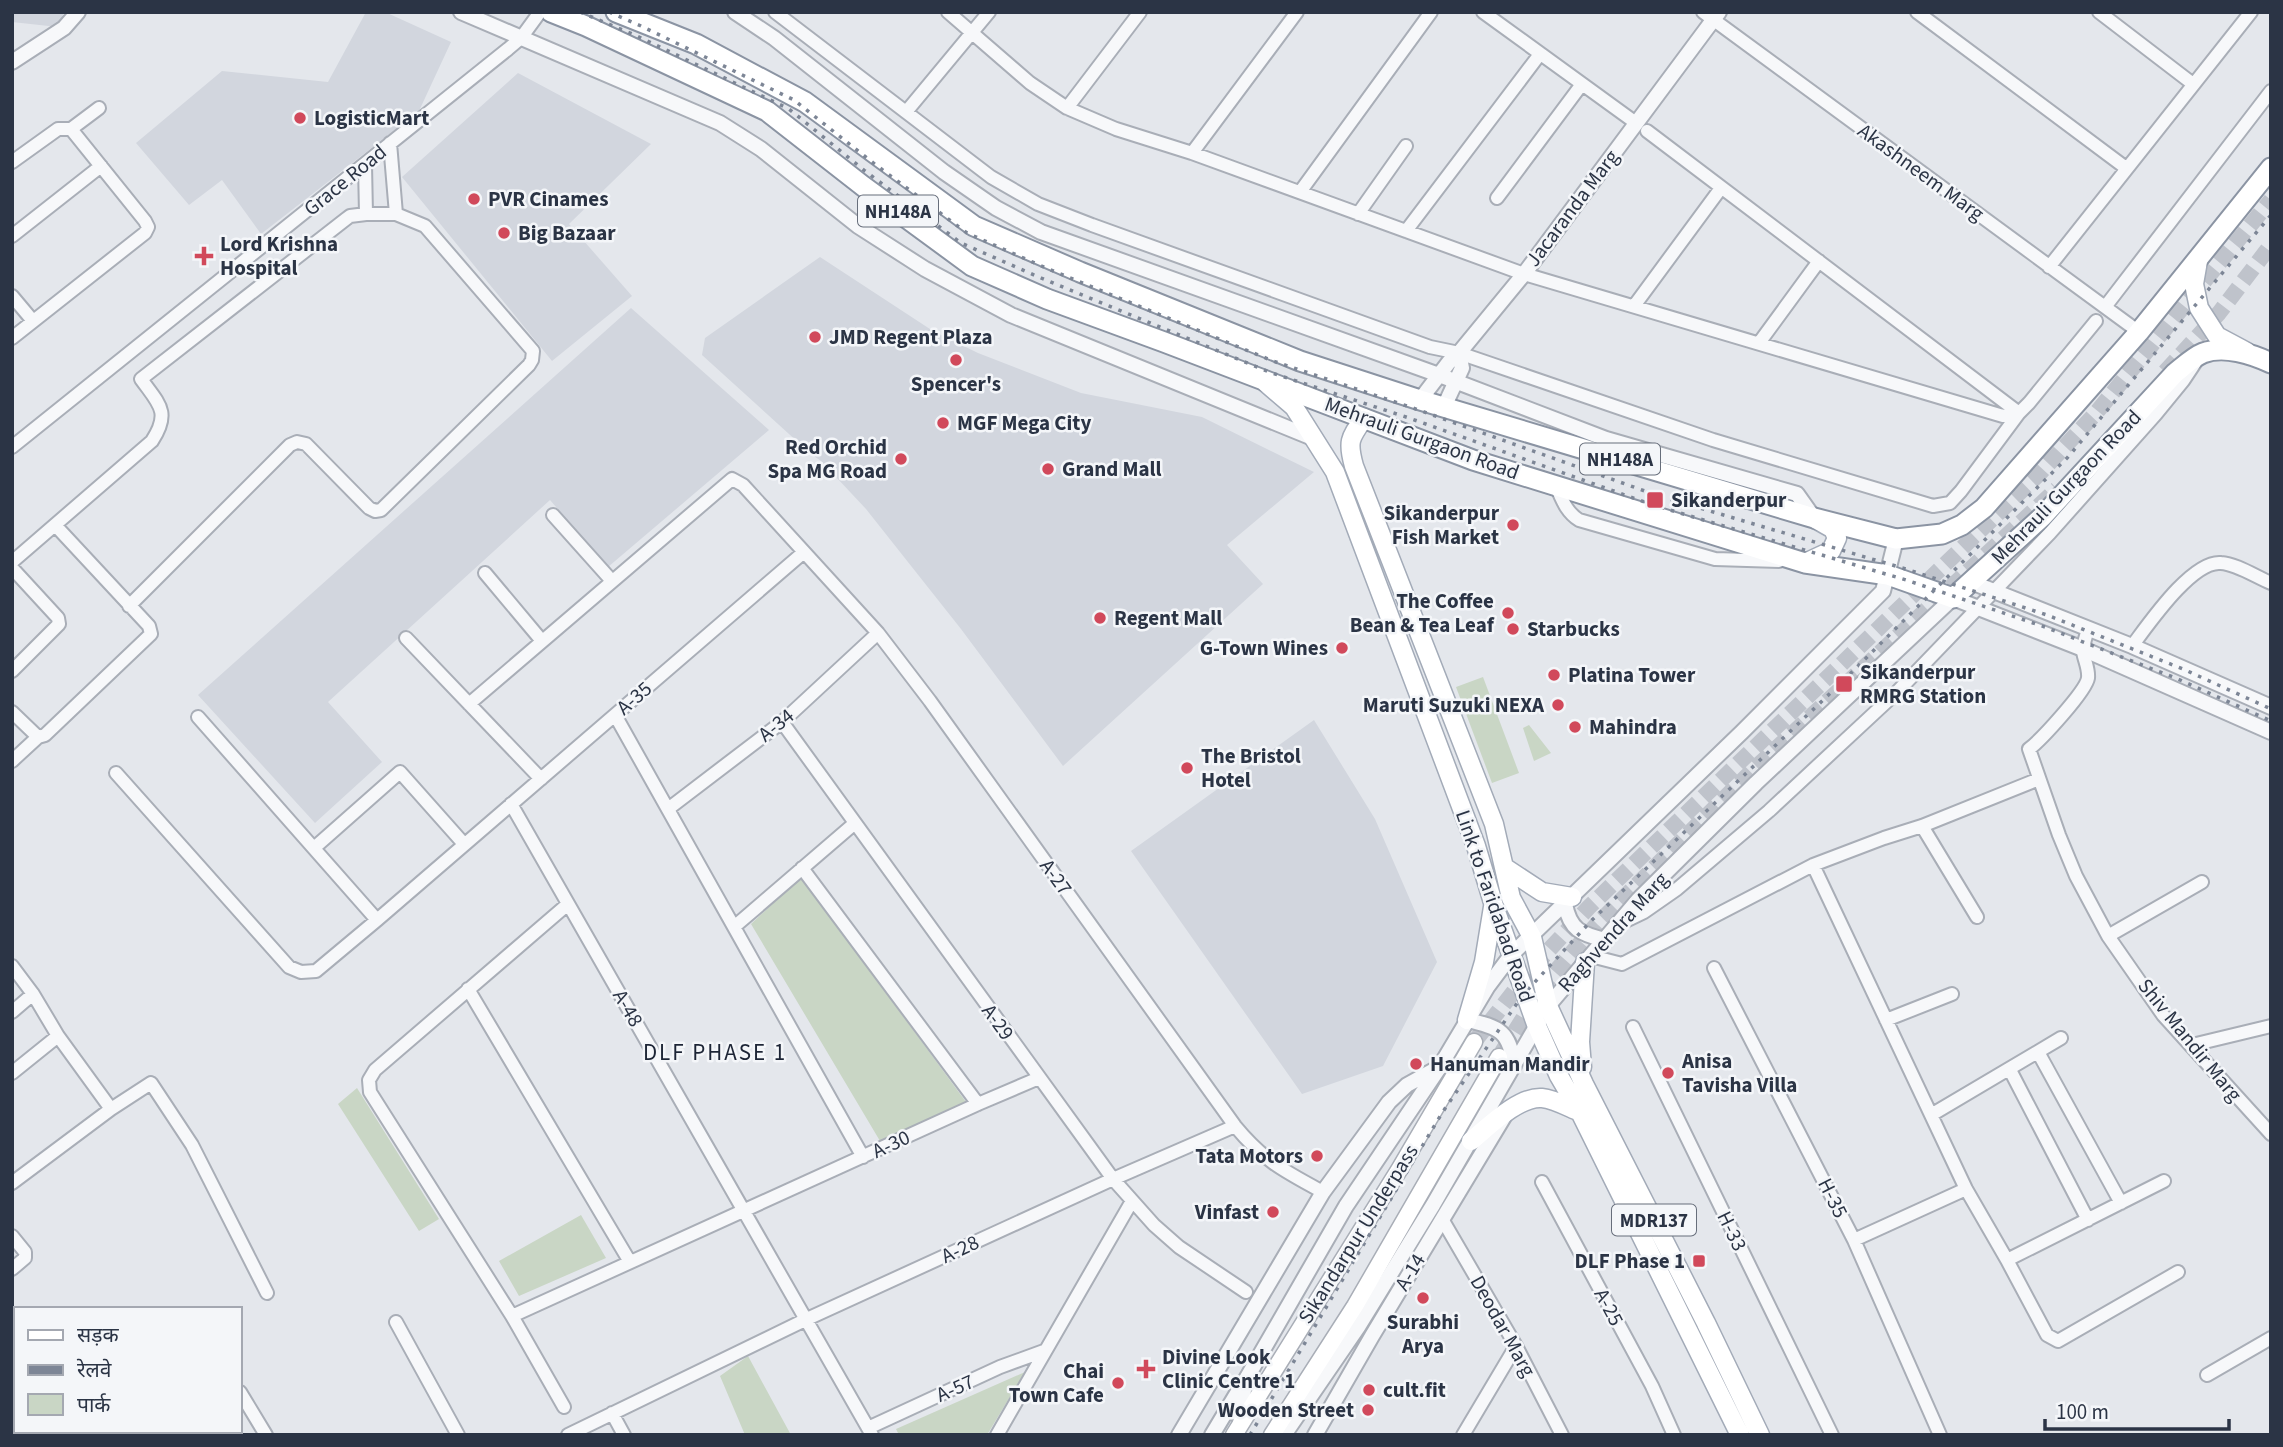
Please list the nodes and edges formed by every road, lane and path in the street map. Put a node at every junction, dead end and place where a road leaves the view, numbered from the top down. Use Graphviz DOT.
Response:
graph roads {
  1 [pos="78,12"];
  2 [pos="461,12"];
  3 [pos="540,12"];
  4 [pos="551,12"];
  5 [pos="616,12"];
  6 [pos="735,12"];
  7 [pos="775,12"];
  8 [pos="948,12"];
  9 [pos="989,12"];
  10 [pos="1140,12"];
  11 [pos="1297,12"];
  12 [pos="1432,12"];
  13 [pos="1483,12"];
  14 [pos="1917,12"];
  15 [pos="2099,12"];
  16 [pos="2123,12"];
  17 [pos="2251,12"];
  18 [pos="1712,15"];
  19 [pos="2114,24"];
  20 [pos="974,34"];
  21 [pos="521,38"];
  22 [pos="1540,54"];
  23 [pos="12,62"];
  24 [pos="1582,84"];
  25 [pos="2193,84"];
  26 [pos="2271,91"];
  27 [pos="99,108"];
  28 [pos="1067,108"];
  29 [pos="906,112"];
  30 [pos="1642,127"];
  31 [pos="71,129"];
  32 [pos="390,143"];
  33 [pos="1406,146"];
  34 [pos="1192,153"];
  35 [pos="12,162"];
  36 [pos="365,164"];
  37 [pos="101,166"];
  38 [pos="2126,168"];
  39 [pos="2271,168"];
  40 [pos="1721,188"];
  41 [pos="1300,192"];
  42 [pos="1497,198"];
  43 [pos="366,214"];
  44 [pos="396,214"];
  45 [pos="1358,214"];
  46 [pos="1406,231"];
  47 [pos="12,236"];
  48 [pos="1819,261"];
  49 [pos="2198,261"];
  50 [pos="2049,267"];
  51 [pos="1524,274"];
  52 [pos="12,296"];
  53 [pos="1634,306"];
  54 [pos="2105,307"];
  55 [pos="33,321"];
  56 [pos="2096,321"];
  57 [pos="2139,332"];
  58 [pos="12,338"];
  59 [pos="1759,343"];
  60 [pos="1459,353"];
  61 [pos="2200,354"];
  62 [pos="2262,359"];
  63 [pos="1439,375"];
  64 [pos="1261,378"];
  65 [pos="1456,382"];
  66 [pos="1420,400"];
  67 [pos="1444,407"];
  68 [pos="2019,413"];
  69 [pos="1364,418"];
  70 [pos="1315,439"];
  71 [pos="12,447"];
  72 [pos="553,515"];
  73 [pos="1814,518"];
  74 [pos="55,525"];
  75 [pos="1896,539"];
  76 [pos="804,552"];
  77 [pos="12,562"];
  78 [pos="1801,562"];
  79 [pos="12,568"];
  80 [pos="485,573"];
  81 [pos="1888,575"];
  82 [pos="612,581"];
  83 [pos="1971,582"];
  84 [pos="2271,583"];
  85 [pos="1993,592"];
  86 [pos="1953,598"];
  87 [pos="129,606"];
  88 [pos="1978,607"];
  89 [pos="2088,629"];
  90 [pos="878,633"];
  91 [pos="405,638"];
  92 [pos="542,641"];
  93 [pos="2133,646"];
  94 [pos="2082,649"];
  95 [pos="12,671"];
  96 [pos="469,704"];
  97 [pos="2271,706"];
  98 [pos="12,712"];
  99 [pos="615,715"];
  100 [pos="198,717"];
  101 [pos="782,722"];
  102 [pos="2271,732"];
  103 [pos="38,737"];
  104 [pos="12,761"];
  105 [pos="116,773"];
  106 [pos="541,779"];
  107 [pos="2039,779"];
  108 [pos="511,804"];
  109 [pos="668,809"];
  110 [pos="855,823"];
  111 [pos="1923,826"];
  112 [pos="464,844"];
  113 [pos="314,848"];
  114 [pos="1813,865"];
  115 [pos="1504,867"];
  116 [pos="802,868"];
  117 [pos="2202,882"];
  118 [pos="1569,901"];
  119 [pos="568,904"];
  120 [pos="1494,906"];
  121 [pos="1977,917"];
  122 [pos="377,920"];
  123 [pos="1616,926"];
  124 [pos="734,927"];
  125 [pos="2108,936"];
  126 [pos="1532,937"];
  127 [pos="1605,940"];
  128 [pos="1513,954"];
  129 [pos="1588,959"];
  130 [pos="12,967"];
  131 [pos="1714,968"];
  132 [pos="468,989"];
  133 [pos="33,994"];
  134 [pos="1952,994"];
  135 [pos="1548,1006"];
  136 [pos="12,1012"];
  137 [pos="1467,1020"];
  138 [pos="1886,1020"];
  139 [pos="1536,1024"];
  140 [pos="2271,1026"];
  141 [pos="1633,1027"];
  142 [pos="58,1036"];
  143 [pos="2061,1038"];
  144 [pos="1474,1042"];
  145 [pos="2192,1045"];
  146 [pos="2038,1052"];
  147 [pos="1499,1057"];
  148 [pos="1514,1066"];
  149 [pos="1438,1068"];
  150 [pos="2010,1070"];
  151 [pos="12,1073"];
  152 [pos="1039,1078"];
  153 [pos="1584,1084"];
  154 [pos="978,1104"];
  155 [pos="111,1109"];
  156 [pos="1508,1111"];
  157 [pos="1580,1112"];
  158 [pos="1931,1115"];
  159 [pos="1235,1126"];
  160 [pos="2271,1134"];
  161 [pos="1471,1141"];
  162 [pos="863,1157"];
  163 [pos="1112,1179"];
  164 [pos="2164,1181"];
  165 [pos="1542,1182"];
  166 [pos="12,1183"];
  167 [pos="1966,1189"];
  168 [pos="1321,1191"];
  169 [pos="1132,1201"];
  170 [pos="2121,1203"];
  171 [pos="744,1212"];
  172 [pos="1442,1219"];
  173 [pos="2088,1220"];
  174 [pos="12,1236"];
  175 [pos="1854,1240"];
  176 [pos="2007,1259"];
  177 [pos="630,1262"];
  178 [pos="12,1269"];
  179 [pos="2178,1272"];
  180 [pos="1246,1292"];
  181 [pos="267,1293"];
  182 [pos="512,1316"];
  183 [pos="807,1319"];
  184 [pos="396,1322"];
  185 [pos="1358,1327"];
  186 [pos="1372,1336"];
  187 [pos="2271,1338"];
  188 [pos="1516,1346"];
  189 [pos="1044,1351"];
  190 [pos="2207,1375"];
  191 [pos="1245,1381"];
  192 [pos="242,1395"];
  193 [pos="565,1408"];
  194 [pos="612,1413"];
  195 [pos="1237,1430"];
  196 [pos="870,1431"];
  197 [pos="1287,1431"];
  198 [pos="573,1432"];
  199 [pos="266,1435"];
  200 [pos="458,1435"];
  201 [pos="624,1435"];
  202 [pos="997,1435"];
  203 [pos="1179,1435"];
  204 [pos="1212,1435"];
  205 [pos="1272,1435"];
  206 [pos="1315,1435"];
  207 [pos="1462,1435"];
  208 [pos="1562,1435"];
  209 [pos="1674,1435"];
  210 [pos="1740,1435"];
  211 [pos="1760,1435"];
  212 [pos="1832,1435"];
  213 [pos="1940,1435"];
  1 -- 23 [label="street"];
  2 -- 21 [label="street"];
  3 -- 21 [label="street, Grace Road"];
  4 -- 64 [label="highway, Mehrauli Gurgaon Road / NH148A"];
  5 -- 66 [label="highway, Mehrauli Gurgaon Road / NH148A"];
  6 -- 63 [label="street"];
  7 -- 29 [label="street"];
  8 -- 20 [label="street"];
  9 -- 20 [label="street"];
  10 -- 28 [label="street"];
  11 -- 34 [label="street"];
  12 -- 41 [label="street"];
  13 -- 22 [label="street"];
  14 -- 38 [label="street"];
  15 -- 19 [label="street"];
  16 -- 19 [label="street"];
  17 -- 25 [label="street"];
  18 -- 30 [label="street, Jacaranda Marg"];
  18 -- 50 [label="street, Akashneem Marg"];
  19 -- 25 [label="street"];
  20 -- 28 [label="street"];
  20 -- 29 [label="street"];
  21 -- 32 [label="street, Grace Road"];
  21 -- 70 [label="street"];
  22 -- 24 [label="street"];
  22 -- 46 [label="street"];
  24 -- 30 [label="street"];
  24 -- 42 [label="street"];
  25 -- 38 [label="street"];
  26 -- 54 [label="street"];
  27 -- 31 [label="street"];
  28 -- 34 [label="street"];
  29 -- 60 [label="street"];
  30 -- 40 [label="street"];
  30 -- 51 [label="street, Jacaranda Marg"];
  31 -- 35 [label="street"];
  31 -- 37 [label="street"];
  32 -- 36 [label="street, Grace Road"];
  32 -- 44 [label="street"];
  33 -- 45 [label="street"];
  34 -- 41 [label="street"];
  36 -- 43 [label="street"];
  36 -- 71 [label="street, Grace Road"];
  37 -- 47 [label="street"];
  37 -- 55 [label="street"];
  38 -- 50 [label="street"];
  39 -- 49 [label="highway, Mehrauli Gurgaon Road / NH148A"];
  40 -- 48 [label="street"];
  40 -- 53 [label="street"];
  41 -- 45 [label="street"];
  43 -- 44 [label="street"];
  43 -- 74 [label="street"];
  44 -- 87 [label="street"];
  45 -- 46 [label="street"];
  46 -- 51 [label="street"];
  48 -- 59 [label="street"];
  48 -- 68 [label="street"];
  49 -- 57 [label="highway, Mehrauli Gurgaon Road / NH148A"];
  49 -- 62 [label="main road"];
  50 -- 54 [label="street, Akashneem Marg"];
  51 -- 53 [label="street"];
  51 -- 60 [label="street, Jacaranda Marg"];
  52 -- 55 [label="street"];
  53 -- 59 [label="street"];
  54 -- 57 [label="street, Akashneem Marg"];
  55 -- 58 [label="street"];
  56 -- 68 [label="street"];
  57 -- 75 [label="highway, Mehrauli Gurgaon Road / NH148A"];
  59 -- 68 [label="street"];
  60 -- 63 [label="street, Jacaranda Marg"];
  60 -- 65 [label="street"];
  60 -- 68 [label="street"];
  61 -- 62 [label="highway"];
  61 -- 83 [label="highway, Mehrauli Gurgaon Road"];
  61 -- 85 [label="street"];
  63 -- 65 [label="street"];
  63 -- 66 [label="street, Jacaranda Marg"];
  64 -- 69 [label="highway, Mehrauli Gurgaon Road / NH148A"];
  64 -- 70 [label="main road, Link to Faridabad Road"];
  65 -- 67 [label="street"];
  65 -- 73 [label="street"];
  66 -- 67 [label="highway, Mehrauli Gurgaon Road / NH148A"];
  67 -- 73 [label="highway, Mehrauli Gurgaon Road / NH148A"];
  69 -- 78 [label="highway, Mehrauli Gurgaon Road / NH148A"];
  69 -- 115 [label="main road, Link to Faridabad Road"];
  70 -- 120 [label="main road, Link to Faridabad Road"];
  72 -- 82 [label="street"];
  73 -- 75 [label="highway, Mehrauli Gurgaon Road / NH148A"];
  73 -- 78 [label="main road"];
  74 -- 77 [label="street"];
  74 -- 87 [label="street"];
  75 -- 81 [label="street"];
  76 -- 82 [label="street, A-27"];
  76 -- 90 [label="street, A-27"];
  76 -- 99 [label="street, A-35 / A-35"];
  78 -- 81 [label="highway, Mehrauli Gurgaon Road / NH148A"];
  79 -- 95 [label="street"];
  80 -- 92 [label="street"];
  81 -- 86 [label="highway, Mehrauli Gurgaon Road / NH148A"];
  81 -- 118 [label="street"];
  82 -- 92 [label="street"];
  83 -- 85 [label="street"];
  83 -- 86 [label="highway, Mehrauli Gurgaon Road"];
  84 -- 93 [label="street"];
  85 -- 88 [label="street"];
  85 -- 89 [label="street"];
  86 -- 88 [label="street"];
  86 -- 123 [label="street, Raghvendra Marg"];
  87 -- 103 [label="street"];
  88 -- 94 [label="street"];
  88 -- 123 [label="street"];
  89 -- 93 [label="street"];
  89 -- 94 [label="street"];
  90 -- 101 [label="street, A-34"];
  90 -- 159 [label="street, A-27"];
  91 -- 96 [label="street"];
  92 -- 96 [label="street"];
  93 -- 97 [label="street"];
  94 -- 102 [label="street"];
  94 -- 107 [label="street, Shiv Mandir Marg"];
  96 -- 106 [label="street"];
  98 -- 103 [label="street"];
  99 -- 106 [label="street, A-35 / A-35"];
  99 -- 109 [label="street"];
  100 -- 113 [label="street"];
  101 -- 109 [label="street, A-34"];
  101 -- 110 [label="street, A-29"];
  103 -- 104 [label="street"];
  105 -- 122 [label="street, A-35"];
  106 -- 108 [label="street, A-35 / A-35"];
  107 -- 111 [label="street"];
  107 -- 125 [label="street, Shiv Mandir Marg"];
  108 -- 112 [label="street, A-35 / A-35"];
  108 -- 119 [label="street, A-48 / A-48"];
  109 -- 124 [label="street"];
  110 -- 116 [label="street"];
  110 -- 152 [label="street, A-29"];
  111 -- 114 [label="street"];
  111 -- 121 [label="street"];
  112 -- 113 [label="street"];
  112 -- 122 [label="street, A-35"];
  113 -- 122 [label="street"];
  114 -- 129 [label="street"];
  114 -- 138 [label="street"];
  115 -- 118 [label="main road"];
  115 -- 126 [label="main road, Link to Faridabad Road"];
  116 -- 124 [label="street"];
  116 -- 154 [label="street"];
  117 -- 125 [label="street"];
  118 -- 126 [label="street"];
  118 -- 127 [label="street"];
  119 -- 132 [label="street"];
  119 -- 171 [label="street, A-48 / A-48"];
  120 -- 128 [label="main road, Link to Faridabad Road"];
  120 -- 137 [label="main road"];
  123 -- 127 [label="street, Raghvendra Marg"];
  124 -- 162 [label="street"];
  125 -- 145 [label="street, Shiv Mandir Marg"];
  126 -- 128 [label="street"];
  126 -- 135 [label="main road, Link to Faridabad Road / MDR137"];
  127 -- 129 [label="street, Raghvendra Marg"];
  128 -- 137 [label="street"];
  128 -- 139 [label="main road, Link to Faridabad Road / MDR137"];
  129 -- 135 [label="street, Raghvendra Marg"];
  129 -- 153 [label="main road"];
  130 -- 133 [label="street"];
  131 -- 175 [label="street, H-35"];
  132 -- 177 [label="street"];
  132 -- 182 [label="street"];
  133 -- 136 [label="street"];
  133 -- 142 [label="street"];
  134 -- 138 [label="street"];
  135 -- 139 [label="street, Raghvendra Marg"];
  135 -- 153 [label="main road, Link to Faridabad Road / MDR137"];
  137 -- 148 [label="street"];
  137 -- 149 [label="street"];
  138 -- 158 [label="street"];
  139 -- 148 [label="street, Raghvendra Marg"];
  139 -- 157 [label="main road, Link to Faridabad Road / MDR137"];
  140 -- 145 [label="street"];
  141 -- 212 [label="street, H-33"];
  142 -- 151 [label="street"];
  142 -- 155 [label="street"];
  143 -- 146 [label="street"];
  144 -- 195 [label="main road, Sikandarpur Underpass"];
  145 -- 160 [label="street, Shiv Mandir Marg"];
  146 -- 150 [label="street"];
  146 -- 170 [label="street"];
  147 -- 205 [label="main road, Sikandarpur Underpass"];
  148 -- 161 [label="street, Raghvendra Marg"];
  149 -- 168 [label="street"];
  149 -- 191 [label="street"];
  150 -- 158 [label="street"];
  150 -- 173 [label="street"];
  152 -- 154 [label="street, A-30"];
  152 -- 163 [label="street, A-29"];
  153 -- 211 [label="main road, Link to Faridabad Road / MDR137"];
  154 -- 162 [label="street, A-30"];
  155 -- 166 [label="street"];
  155 -- 181 [label="street"];
  156 -- 157 [label="main road"];
  156 -- 161 [label="main road"];
  156 -- 172 [label="street, A-14"];
  157 -- 210 [label="main road, Link to Faridabad Road / MDR137"];
  158 -- 167 [label="street"];
  159 -- 163 [label="street, A-28"];
  159 -- 168 [label="street, A-27"];
  161 -- 185 [label="street, Raghvendra Marg"];
  162 -- 171 [label="street, A-30"];
  163 -- 169 [label="street, A-29"];
  163 -- 183 [label="street, A-28"];
  164 -- 170 [label="street"];
  165 -- 209 [label="street, A-25"];
  167 -- 175 [label="street"];
  167 -- 176 [label="street"];
  168 -- 203 [label="street"];
  169 -- 180 [label="street, A-29"];
  169 -- 189 [label="street"];
  170 -- 173 [label="street"];
  171 -- 177 [label="street, A-30"];
  171 -- 183 [label="street, A-48"];
  172 -- 186 [label="street, A-14"];
  172 -- 188 [label="street, Deodar Marg"];
  173 -- 176 [label="street"];
  174 -- 178 [label="street"];
  175 -- 213 [label="street, H-35"];
  176 -- 179 [label="street"];
  177 -- 182 [label="street, A-30"];
  182 -- 193 [label="street"];
  183 -- 194 [label="street, A-28"];
  183 -- 196 [label="street"];
  184 -- 200 [label="street"];
  185 -- 186 [label="street"];
  185 -- 197 [label="street, Raghvendra Marg"];
  186 -- 206 [label="street, A-14"];
  187 -- 190 [label="street"];
  188 -- 207 [label="street"];
  188 -- 208 [label="street, Deodar Marg"];
  189 -- 196 [label="street, A-57"];
  189 -- 202 [label="street"];
  191 -- 195 [label="street"];
  191 -- 204 [label="street"];
  192 -- 199 [label="street"];
  194 -- 198 [label="street, A-28"];
  194 -- 201 [label="street"];
}
